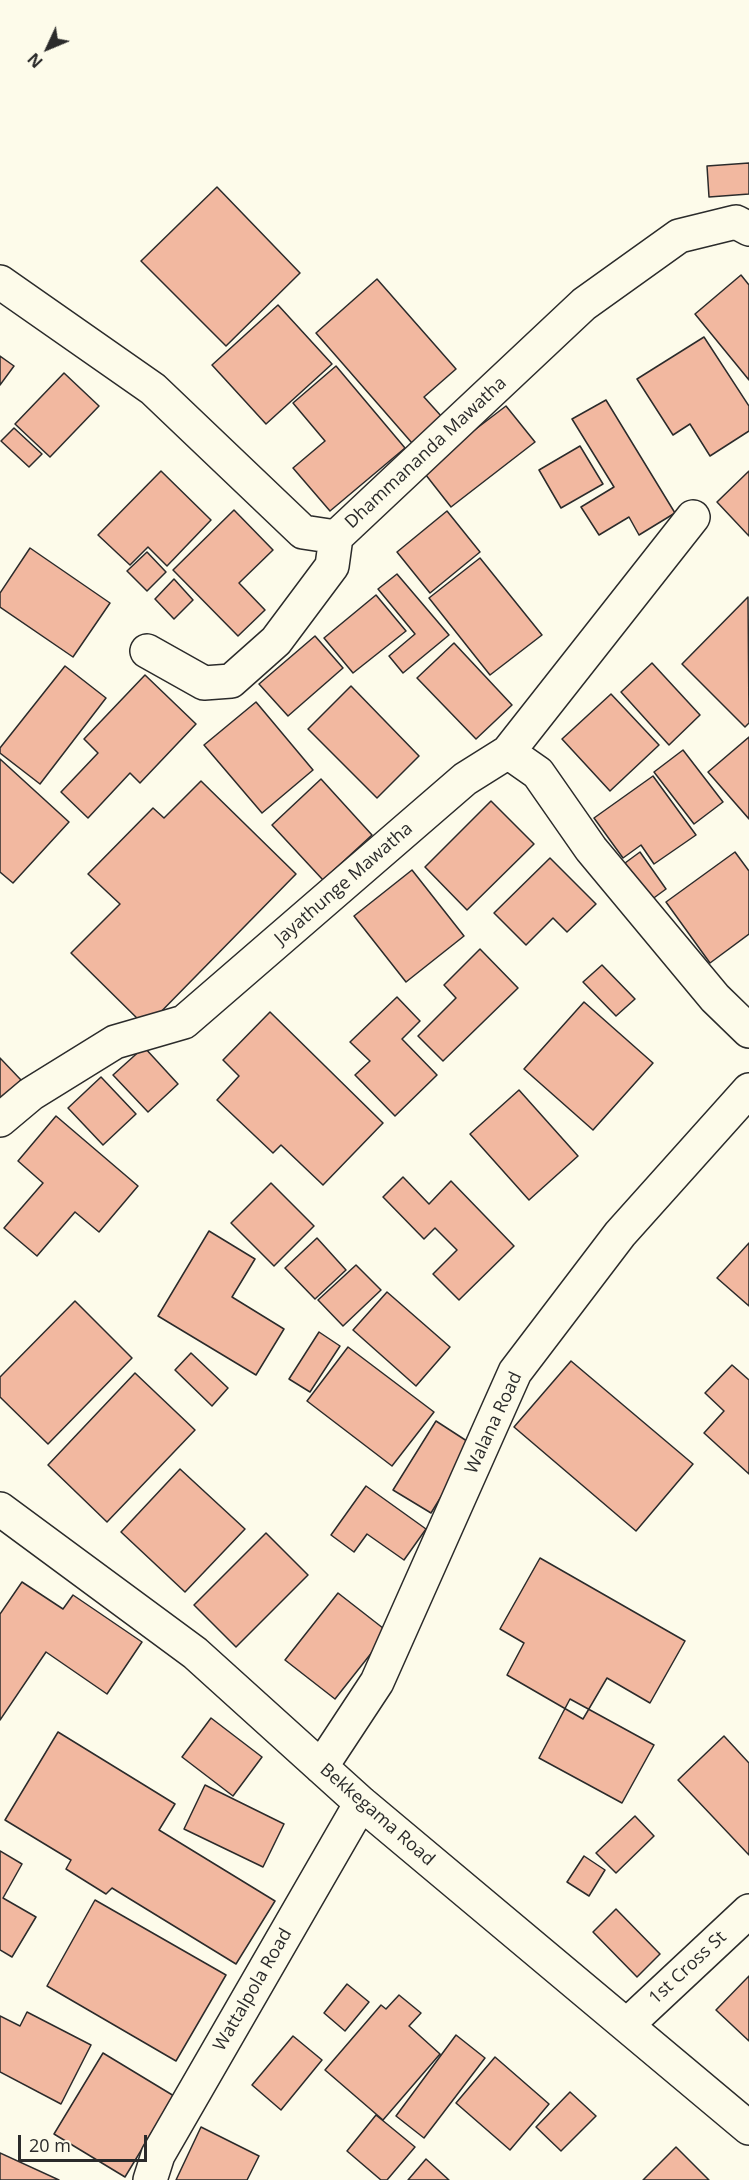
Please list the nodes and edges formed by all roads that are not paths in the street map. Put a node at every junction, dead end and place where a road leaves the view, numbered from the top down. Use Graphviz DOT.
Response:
graph roads {
  1 [pos="749,229"];
  2 [pos="0,282"];
  3 [pos="693,517"];
  4 [pos="336,537"];
  5 [pos="147,651"];
  6 [pos="508,752"];
  7 [pos="749,1031"];
  8 [pos="749,1090"];
  9 [pos="0,1120"];
  10 [pos="0,1509"];
  11 [pos="321,1767"];
  12 [pos="361,1803"];
  13 [pos="749,1911"];
  14 [pos="627,2025"];
  15 [pos="749,2127"];
  16 [pos="150,2180"];
  1 -- 4 [label="street, Dhammananda Mawatha"];
  2 -- 4 [label="street, Dhammananda Mawatha"];
  3 -- 6 [label="street, Jayathunge Mawatha"];
  4 -- 5 [label="street"];
  6 -- 7 [label="street"];
  6 -- 9 [label="street, Jayathunge Mawatha"];
  8 -- 11 [label="street, Walana Road"];
  10 -- 11 [label="street, Bekkegama Road"];
  11 -- 12 [label="street, Bekkegama Road"];
  12 -- 14 [label="street, Bekkegama Road"];
  12 -- 16 [label="street, Wattalpola Road"];
  13 -- 14 [label="street, 1st Cross St"];
  14 -- 15 [label="street, Bekkegama Road"];
}
